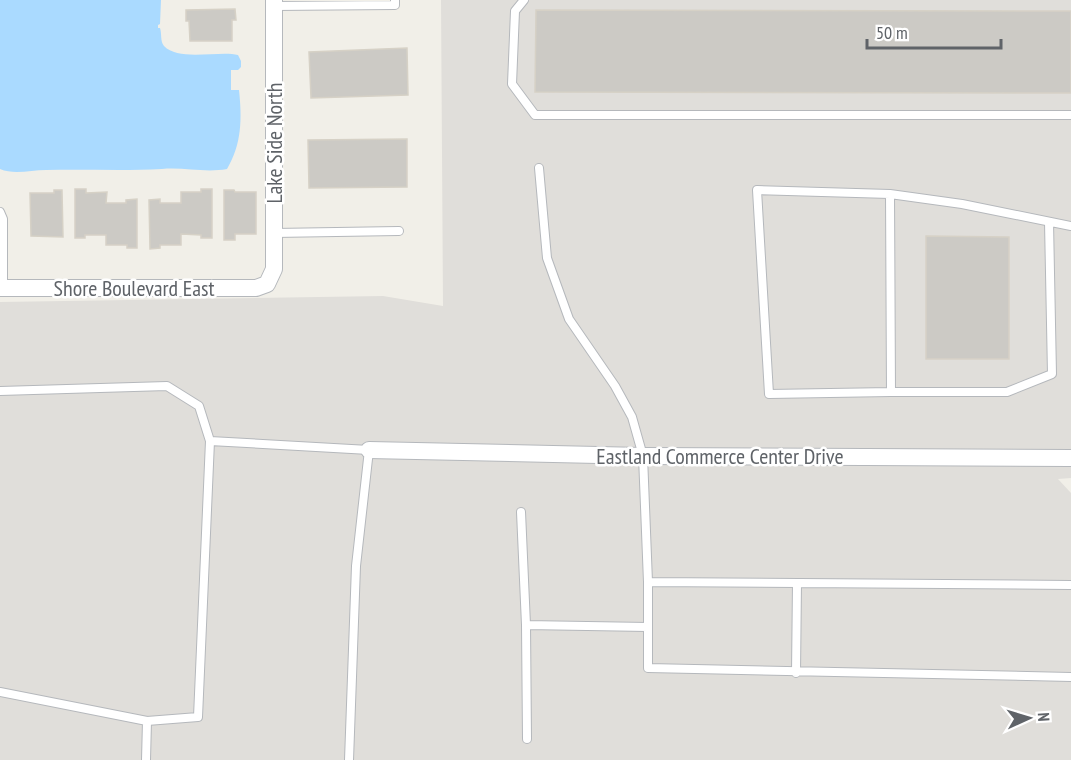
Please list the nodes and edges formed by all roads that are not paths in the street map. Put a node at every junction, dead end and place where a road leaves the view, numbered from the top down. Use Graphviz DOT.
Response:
graph roads {
  1 [pos="396,0"];
  2 [pos="524,0"];
  3 [pos="274,3"];
  4 [pos="1071,115"];
  5 [pos="539,168"];
  6 [pos="890,194"];
  7 [pos="0,212"];
  8 [pos="1049,222"];
  9 [pos="1071,226"];
  10 [pos="399,231"];
  11 [pos="274,233"];
  12 [pos="267,284"];
  13 [pos="2,288"];
  14 [pos="0,391"];
  15 [pos="891,392"];
  16 [pos="210,441"];
  17 [pos="369,450"];
  18 [pos="643,456"];
  19 [pos="1071,458"];
  20 [pos="521,512"];
  21 [pos="648,582"];
  22 [pos="797,583"];
  23 [pos="1071,585"];
  24 [pos="526,625"];
  25 [pos="648,627"];
  26 [pos="796,672"];
  27 [pos="1071,677"];
  28 [pos="0,692"];
  29 [pos="147,721"];
  30 [pos="527,739"];
  31 [pos="146,760"];
  32 [pos="349,760"];
  1 -- 3 [label="lane"];
  2 -- 4 [label="lane"];
  3 -- 11 [label="street, Lake Side North"];
  5 -- 18 [label="lane"];
  6 -- 8 [label="lane"];
  6 -- 15 [label="lane"];
  6 -- 15 [label="lane"];
  7 -- 13 [label="lane"];
  8 -- 9 [label="lane"];
  8 -- 15 [label="lane"];
  10 -- 11 [label="lane"];
  11 -- 12 [label="street, Lake Side North"];
  12 -- 13 [label="street, Shore Boulevard East"];
  14 -- 16 [label="lane"];
  16 -- 17 [label="lane"];
  16 -- 29 [label="lane"];
  17 -- 18 [label="street, Eastland Commerce Center Drive"];
  17 -- 32 [label="lane"];
  18 -- 19 [label="street, Eastland Commerce Center Drive"];
  18 -- 21 [label="lane"];
  20 -- 24 [label="lane"];
  21 -- 22 [label="lane"];
  21 -- 25 [label="lane"];
  22 -- 23 [label="lane"];
  22 -- 26 [label="lane"];
  24 -- 25 [label="lane"];
  24 -- 30 [label="lane"];
  25 -- 26 [label="lane"];
  26 -- 27 [label="lane"];
  28 -- 29 [label="lane"];
  29 -- 31 [label="lane"];
}
